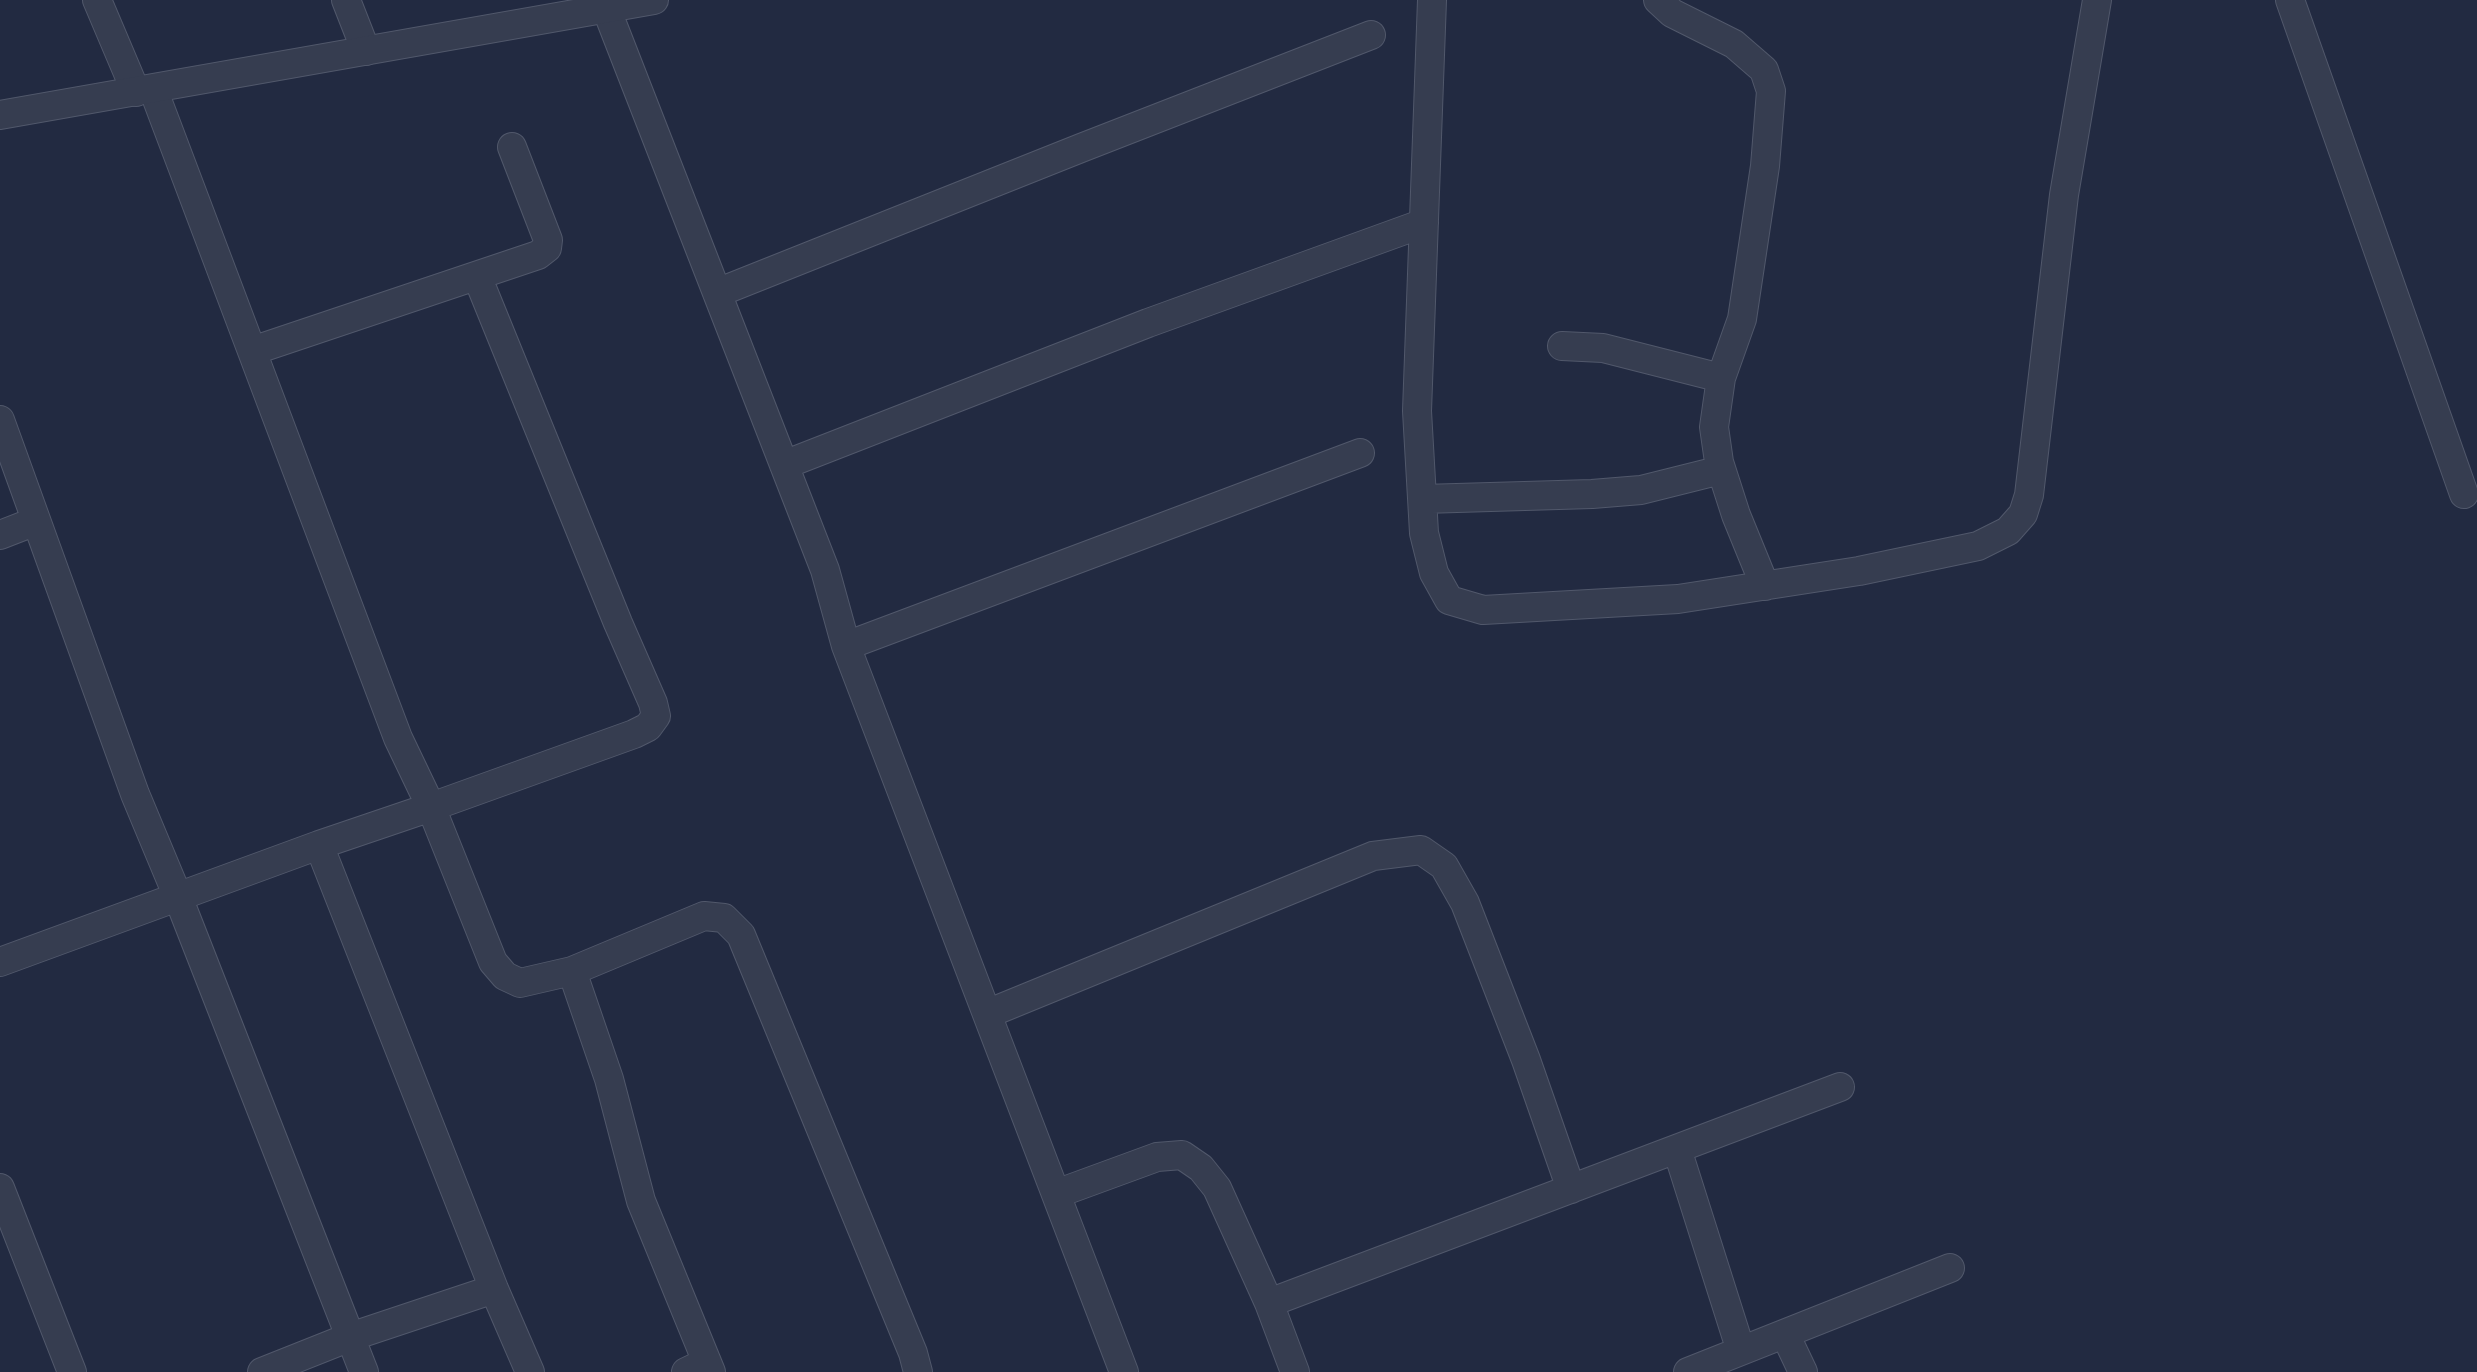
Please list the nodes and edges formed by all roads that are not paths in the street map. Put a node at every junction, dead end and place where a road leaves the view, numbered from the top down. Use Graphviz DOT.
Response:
graph roads {
  1 [pos="97,0"];
  2 [pos="346,0"];
  3 [pos="654,0"];
  4 [pos="1432,0"];
  5 [pos="1658,0"];
  6 [pos="2097,0"];
  7 [pos="2290,0"];
  8 [pos="606,8"];
  9 [pos="1371,35"];
  10 [pos="366,51"];
  11 [pos="144,91"];
  12 [pos="0,115"];
  13 [pos="512,147"];
  14 [pos="1424,224"];
  15 [pos="477,276"];
  16 [pos="717,293"];
  17 [pos="1562,346"];
  18 [pos="252,351"];
  19 [pos="1721,378"];
  20 [pos="0,420"];
  21 [pos="1360,453"];
  22 [pos="784,465"];
  23 [pos="1722,470"];
  24 [pos="2464,494"];
  25 [pos="1423,500"];
  26 [pos="36,521"];
  27 [pos="0,535"];
  28 [pos="1765,586"];
  29 [pos="846,646"];
  30 [pos="431,807"];
  31 [pos="319,845"];
  32 [pos="178,897"];
  33 [pos="0,962"];
  34 [pos="572,971"];
  35 [pos="987,1014"];
  36 [pos="1840,1087"];
  37 [pos="1677,1149"];
  38 [pos="0,1188"];
  39 [pos="1571,1189"];
  40 [pos="1056,1194"];
  41 [pos="1950,1268"];
  42 [pos="494,1289"];
  43 [pos="1269,1303"];
  44 [pos="1784,1334"];
  45 [pos="350,1337"];
  46 [pos="1741,1351"];
  47 [pos="701,1368"];
  48 [pos="72,1372"];
  49 [pos="262,1372"];
  50 [pos="364,1372"];
  51 [pos="530,1372"];
  52 [pos="918,1372"];
  53 [pos="1124,1372"];
  54 [pos="1295,1372"];
  55 [pos="1688,1372"];
  56 [pos="1803,1372"];
  1 -- 11 [label="street"];
  2 -- 10 [label="street"];
  3 -- 8 [label="street"];
  4 -- 14 [label="street"];
  5 -- 19 [label="street"];
  6 -- 28 [label="street"];
  7 -- 24 [label="street"];
  8 -- 10 [label="street"];
  8 -- 16 [label="street"];
  9 -- 16 [label="street"];
  10 -- 11 [label="street"];
  11 -- 12 [label="street"];
  11 -- 18 [label="street"];
  13 -- 15 [label="street"];
  14 -- 22 [label="street"];
  14 -- 25 [label="street"];
  15 -- 18 [label="street"];
  15 -- 30 [label="street"];
  16 -- 22 [label="street"];
  17 -- 19 [label="street"];
  18 -- 30 [label="street"];
  19 -- 23 [label="street"];
  20 -- 26 [label="street"];
  21 -- 29 [label="street"];
  22 -- 29 [label="street"];
  23 -- 25 [label="street"];
  23 -- 28 [label="street"];
  25 -- 28 [label="street"];
  26 -- 27 [label="street"];
  26 -- 32 [label="street"];
  29 -- 35 [label="street"];
  30 -- 31 [label="street"];
  30 -- 34 [label="street"];
  31 -- 32 [label="street"];
  31 -- 42 [label="street"];
  32 -- 33 [label="street"];
  32 -- 45 [label="street"];
  34 -- 47 [label="street"];
  34 -- 52 [label="street"];
  35 -- 39 [label="street"];
  35 -- 40 [label="street"];
  36 -- 37 [label="street"];
  37 -- 39 [label="street"];
  37 -- 46 [label="street"];
  38 -- 48 [label="street"];
  39 -- 43 [label="street"];
  40 -- 43 [label="street"];
  40 -- 53 [label="street"];
  41 -- 44 [label="street"];
  42 -- 45 [label="street"];
  42 -- 51 [label="street"];
  43 -- 54 [label="street"];
  44 -- 46 [label="street"];
  44 -- 56 [label="street"];
  45 -- 49 [label="street"];
  45 -- 50 [label="street"];
  46 -- 55 [label="street"];
}
